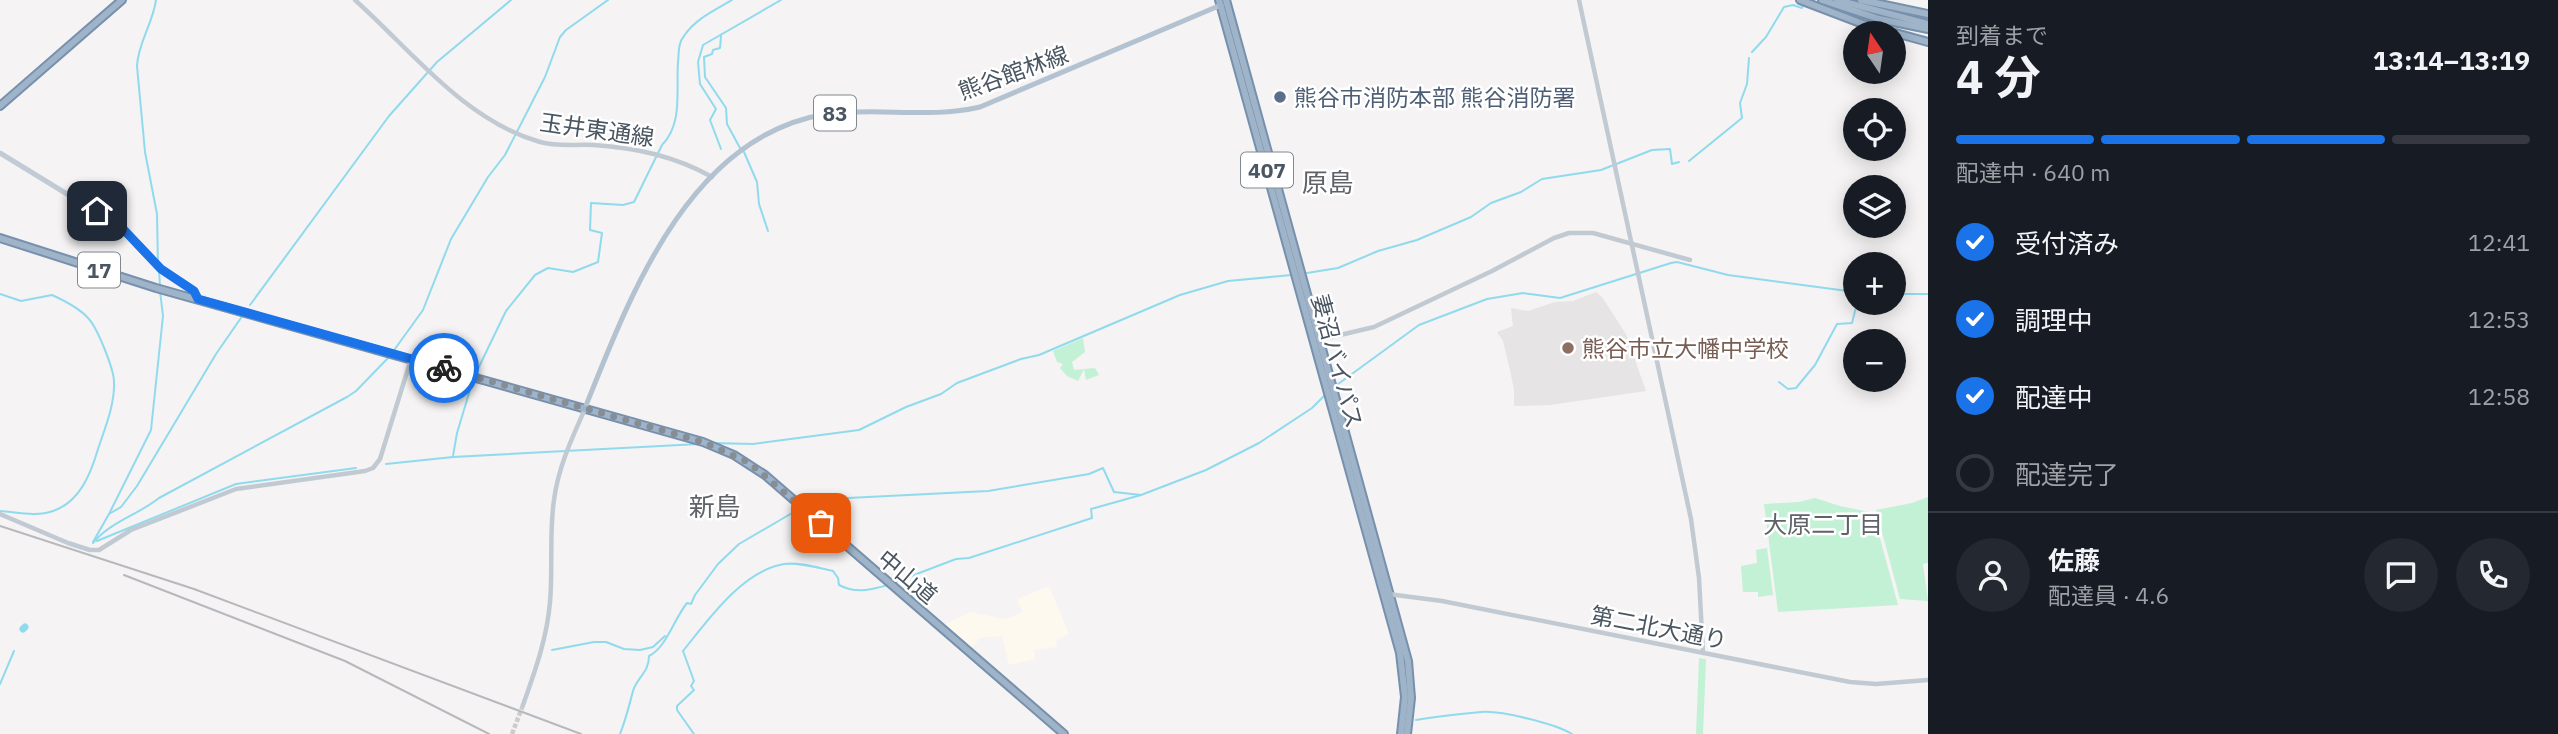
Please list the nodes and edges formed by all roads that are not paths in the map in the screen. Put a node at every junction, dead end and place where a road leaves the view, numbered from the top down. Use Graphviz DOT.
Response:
graph roads {
  1 [pos="122,0"];
  2 [pos="355,0"];
  3 [pos="1579,0"];
  4 [pos="1800,0"];
  5 [pos="1822,0"];
  6 [pos="1837,0"];
  7 [pos="1861,0"];
  8 [pos="1222,2"];
  9 [pos="1928,15"];
  10 [pos="1928,24"];
  11 [pos="1928,29"];
  12 [pos="1928,42"];
  13 [pos="0,106"];
  14 [pos="0,153"];
  15 [pos="712,177"];
  16 [pos="0,238"];
  17 [pos="1633,245"];
  18 [pos="1689,260"];
  19 [pos="198,299"];
  20 [pos="1317,340"];
  21 [pos="411,358"];
  22 [pos="585,408"];
  23 [pos="0,514"];
  24 [pos="1387,594"];
  25 [pos="1703,653"];
  26 [pos="1928,680"];
  27 [pos="523,705"];
  28 [pos="1064,734"];
  29 [pos="1401,734"];
  30 [pos="1407,734"];
  1 -- 13 [label="highway"];
  2 -- 15 [label="street, 玉井東通線"];
  3 -- 17 [label="street"];
  4 -- 12 [label="highway"];
  5 -- 11 [label="highway"];
  6 -- 10 [label="highway"];
  7 -- 9 [label="highway"];
  8 -- 15 [label="main road, 熊谷館林線 / 83"];
  8 -- 20 [label="highway, 妻沼バイパス / 407"];
  14 -- 19 [label="main road"];
  15 -- 22 [label="main road, 熊谷館林線 / 83"];
  16 -- 19 [label="highway, 中山道 / 17"];
  17 -- 18 [label="street"];
  17 -- 20 [label="street"];
  17 -- 25 [label="street"];
  19 -- 21 [label="highway, 中山道 / 17"];
  20 -- 24 [label="highway, 妻沼バイパス / 407"];
  21 -- 22 [label="highway, 中山道 / 17"];
  21 -- 23 [label="street"];
  22 -- 27 [label="street"];
  22 -- 28 [label="highway, 中山道 / 17"];
  24 -- 25 [label="street, 第二北大通り"];
  24 -- 29 [label="highway, 妻沼バイパス / 407"];
  24 -- 30 [label="highway, 妻沼バイパス / 407"];
  25 -- 26 [label="street, 第二北大通り"];
}
